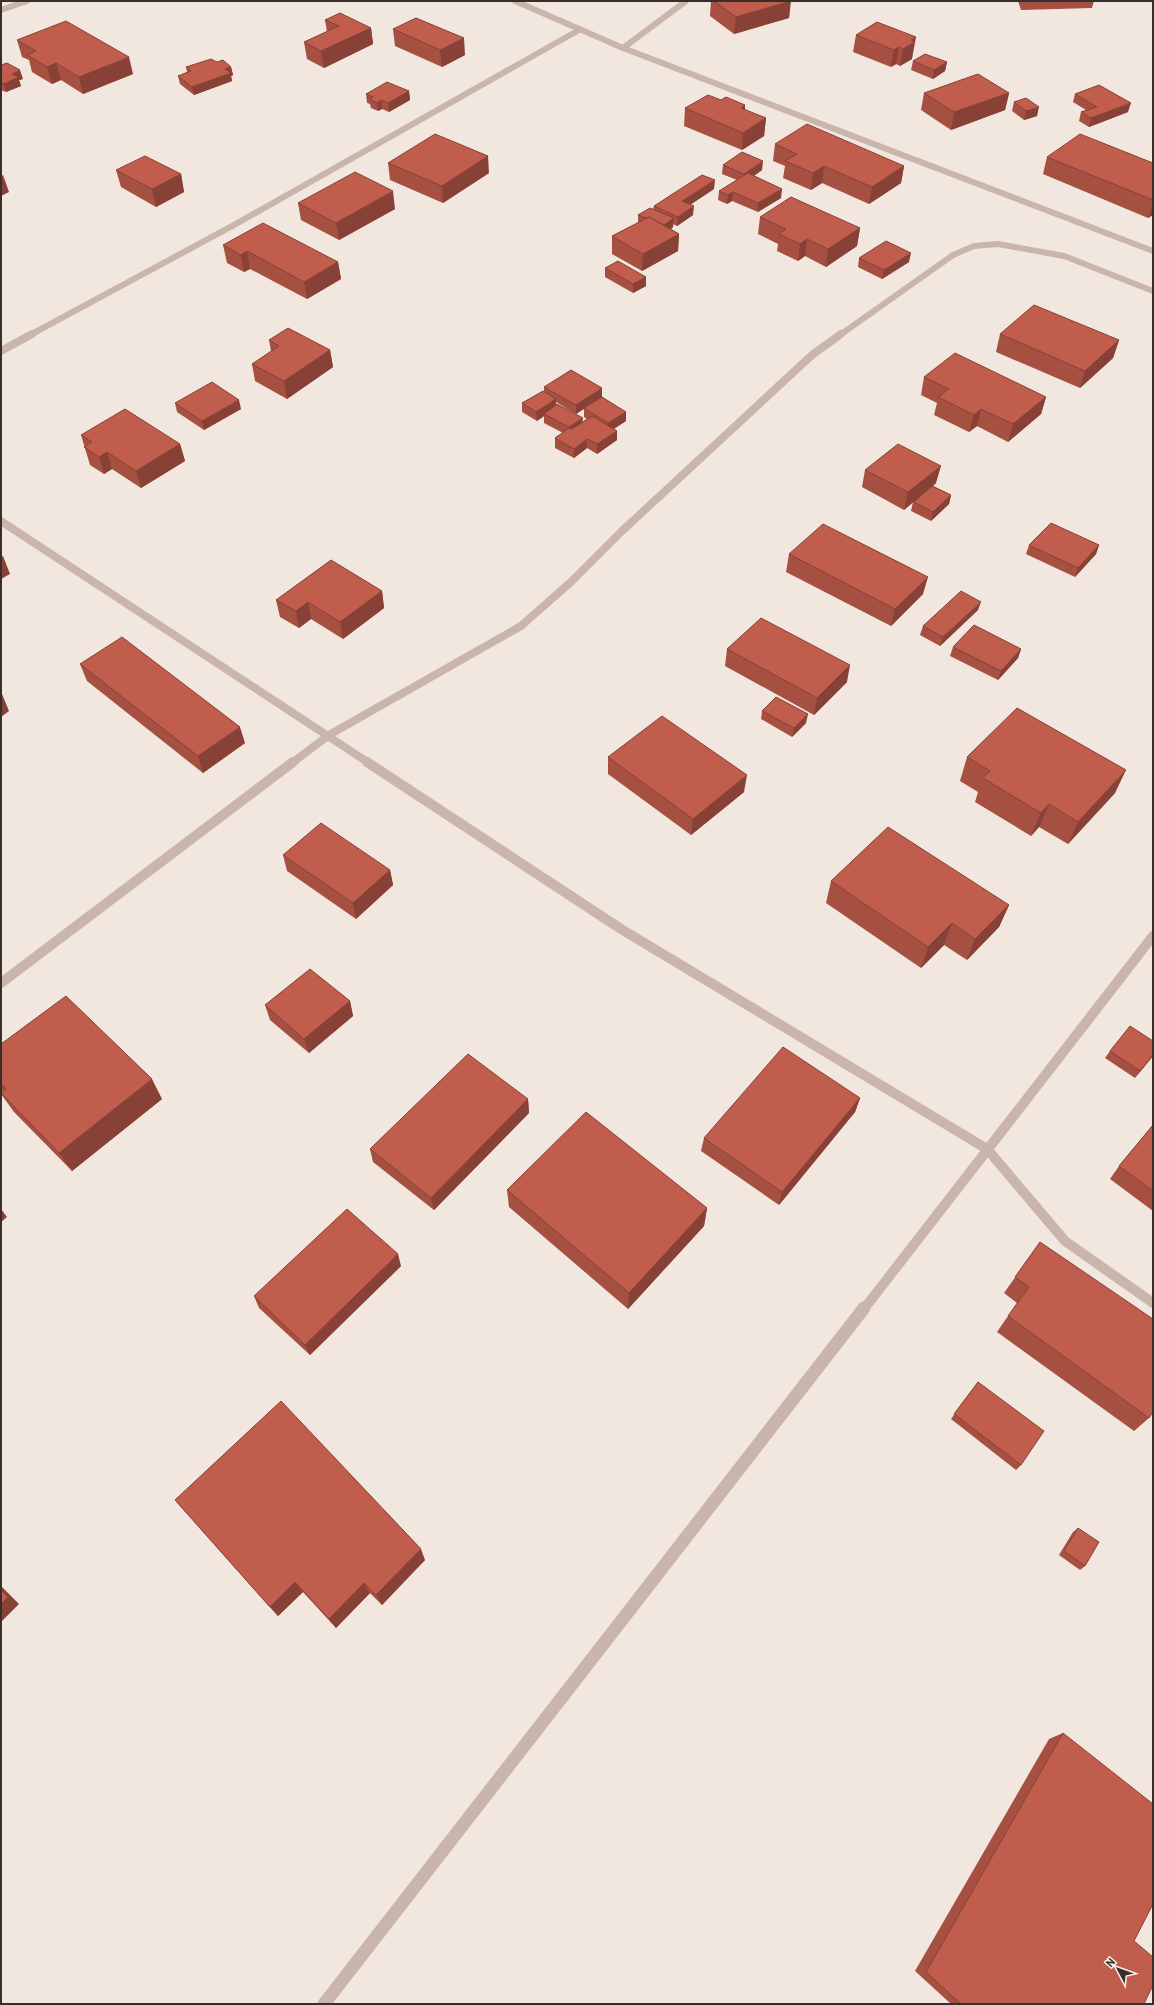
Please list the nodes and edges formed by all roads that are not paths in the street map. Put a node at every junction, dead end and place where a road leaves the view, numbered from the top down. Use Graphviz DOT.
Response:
graph roads {
  1 [pos="27,1"];
  2 [pos="515,1"];
  3 [pos="686,1"];
  4 [pos="1,10"];
  5 [pos="579,30"];
  6 [pos="623,48"];
  7 [pos="1153,251"];
  8 [pos="1153,291"];
  9 [pos="1,351"];
  10 [pos="1,521"];
  11 [pos="329,735"];
  12 [pos="1153,936"];
  13 [pos="1,983"];
  14 [pos="987,1149"];
  15 [pos="1153,1303"];
  16 [pos="324,2004"];
  1 -- 4 [label="street"];
  2 -- 5 [label="street"];
  3 -- 6 [label="street"];
  5 -- 6 [label="street"];
  5 -- 9 [label="street"];
  6 -- 7 [label="street"];
  8 -- 11 [label="street"];
  10 -- 11 [label="street"];
  11 -- 13 [label="street"];
  11 -- 14 [label="street"];
  12 -- 14 [label="street"];
  14 -- 15 [label="street"];
  14 -- 16 [label="street"];
}
